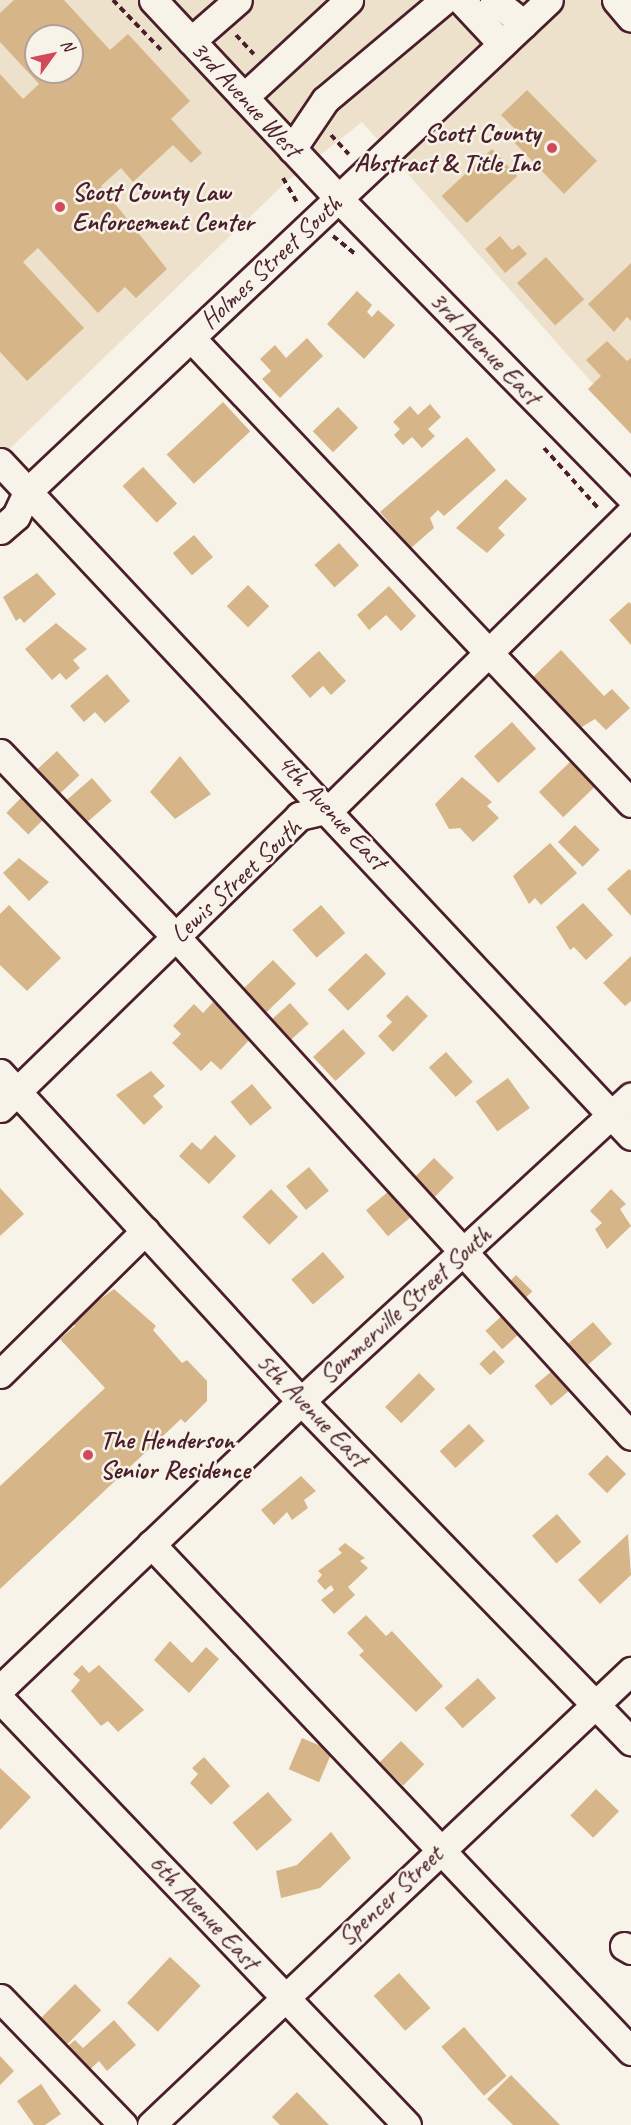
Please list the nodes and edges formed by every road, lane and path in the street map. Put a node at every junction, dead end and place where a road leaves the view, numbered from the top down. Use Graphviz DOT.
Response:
graph roads {
  1 [pos="113,0"];
  2 [pos="153,0"];
  3 [pos="238,0"];
  4 [pos="349,0"];
  5 [pos="444,0"];
  6 [pos="461,0"];
  7 [pos="494,0"];
  8 [pos="549,0"];
  9 [pos="616,0"];
  10 [pos="631,18"];
  11 [pos="524,24"];
  12 [pos="191,41"];
  13 [pos="502,44"];
  14 [pos="169,58"];
  15 [pos="244,97"];
  16 [pos="292,149"];
  17 [pos="280,173"];
  18 [pos="339,199"];
  19 [pos="316,220"];
  20 [pos="343,246"];
  21 [pos="191,338"];
  22 [pos="0,462"];
  23 [pos="27,492"];
  24 [pos="631,497"];
  25 [pos="631,512"];
  26 [pos="0,530"];
  27 [pos="490,651"];
  28 [pos="0,753"];
  29 [pos="631,803"];
  30 [pos="330,809"];
  31 [pos="176,937"];
  32 [pos="6,1091"];
  33 [pos="631,1097"];
  34 [pos="612,1116"];
  35 [pos="631,1136"];
  36 [pos="145,1231"];
  37 [pos="461,1253"];
  38 [pos="0,1374"];
  39 [pos="301,1401"];
  40 [pos="631,1436"];
  41 [pos="151,1544"];
  42 [pos="631,1671"];
  43 [pos="0,1689"];
  44 [pos="0,1699"];
  45 [pos="597,1704"];
  46 [pos="631,1740"];
  47 [pos="442,1848"];
  48 [pos="283,1996"];
  49 [pos="0,1998"];
  50 [pos="631,2051"];
  51 [pos="123,2125"];
  52 [pos="151,2125"];
  53 [pos="407,2125"];
  1 -- 14 [label="path"];
  2 -- 12 [label="street, 3rd Avenue West"];
  3 -- 12 [label="street"];
  4 -- 15 [label="street"];
  5 -- 16 [label="street"];
  6 -- 13 [label="street"];
  7 -- 11 [label="street"];
  8 -- 11 [label="street, Holmes Street South"];
  9 -- 10 [label="street"];
  11 -- 13 [label="street, Holmes Street South"];
  12 -- 15 [label="street, 3rd Avenue West"];
  13 -- 18 [label="street, Holmes Street South"];
  15 -- 16 [label="street, 3rd Avenue West"];
  16 -- 18 [label="street, 3rd Avenue West"];
  17 -- 19 [label="path"];
  18 -- 19 [label="street, Holmes Street South"];
  18 -- 24 [label="street, 3rd Avenue East"];
  19 -- 20 [label="path"];
  19 -- 21 [label="street, Holmes Street South"];
  21 -- 23 [label="street, Holmes Street South"];
  21 -- 27 [label="street"];
  22 -- 23 [label="street, 4th Avenue East"];
  23 -- 26 [label="street, Holmes Street South"];
  23 -- 30 [label="street, 4th Avenue East"];
  25 -- 27 [label="street, Lewis Street South"];
  27 -- 29 [label="street"];
  27 -- 30 [label="street, Lewis Street South"];
  28 -- 31 [label="street"];
  30 -- 31 [label="street, Lewis Street South"];
  30 -- 34 [label="street, 4th Avenue East"];
  31 -- 32 [label="street, Lewis Street South"];
  31 -- 37 [label="street"];
  32 -- 36 [label="street, 5th Avenue East"];
  33 -- 34 [label="street, Sommerville Street South"];
  34 -- 35 [label="street, 4th Avenue East"];
  34 -- 37 [label="street, Sommerville Street South"];
  36 -- 38 [label="street"];
  36 -- 39 [label="street, 5th Avenue East"];
  37 -- 39 [label="street, Sommerville Street South"];
  37 -- 40 [label="street"];
  39 -- 41 [label="street, Sommerville Street South"];
  39 -- 45 [label="street, 5th Avenue East"];
  41 -- 43 [label="street, Sommerville Street South"];
  41 -- 47 [label="street"];
  42 -- 45 [label="street, Spencer Street"];
  44 -- 48 [label="street, 6th Avenue East"];
  45 -- 46 [label="street, 5th Avenue East"];
  45 -- 47 [label="street, Spencer Street"];
  47 -- 48 [label="street, Spencer Street"];
  47 -- 50 [label="street"];
  48 -- 52 [label="street, Spencer Street"];
  48 -- 53 [label="street, 6th Avenue East"];
  49 -- 51 [label="street"];
}
